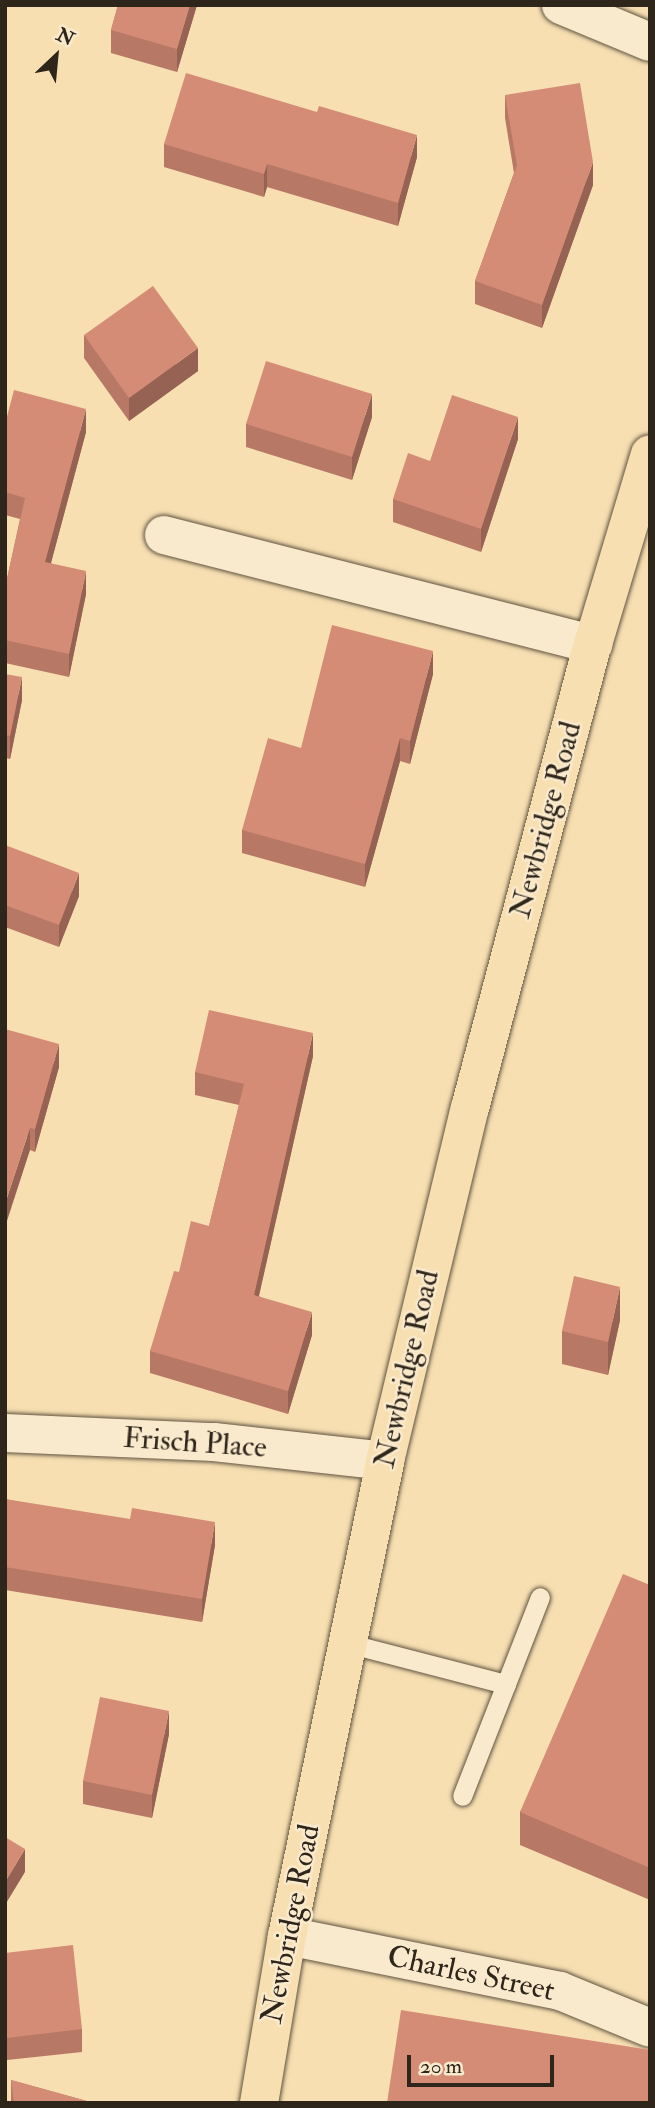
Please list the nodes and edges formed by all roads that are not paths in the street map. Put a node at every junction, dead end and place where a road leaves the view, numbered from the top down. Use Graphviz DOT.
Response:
graph roads {
  1 [pos="561,5"];
  2 [pos="650,42"];
  3 [pos="650,454"];
  4 [pos="164,535"];
  5 [pos="593,644"];
  6 [pos="5,1433"];
  7 [pos="385,1461"];
  8 [pos="540,1597"];
  9 [pos="347,1643"];
  10 [pos="506,1684"];
  11 [pos="462,1796"];
  12 [pos="287,1936"];
  13 [pos="650,2028"];
  14 [pos="259,2103"];
  1 -- 2 [label="street"];
  3 -- 5 [label="main road, Newbridge Road"];
  4 -- 5 [label="street"];
  5 -- 7 [label="main road, Newbridge Road"];
  6 -- 7 [label="street, Frisch Place"];
  7 -- 9 [label="main road, Newbridge Road"];
  8 -- 10 [label="lane"];
  9 -- 10 [label="lane"];
  9 -- 12 [label="main road, Newbridge Road"];
  10 -- 11 [label="lane"];
  12 -- 13 [label="street, Charles Street"];
  12 -- 14 [label="main road, Newbridge Road"];
}
